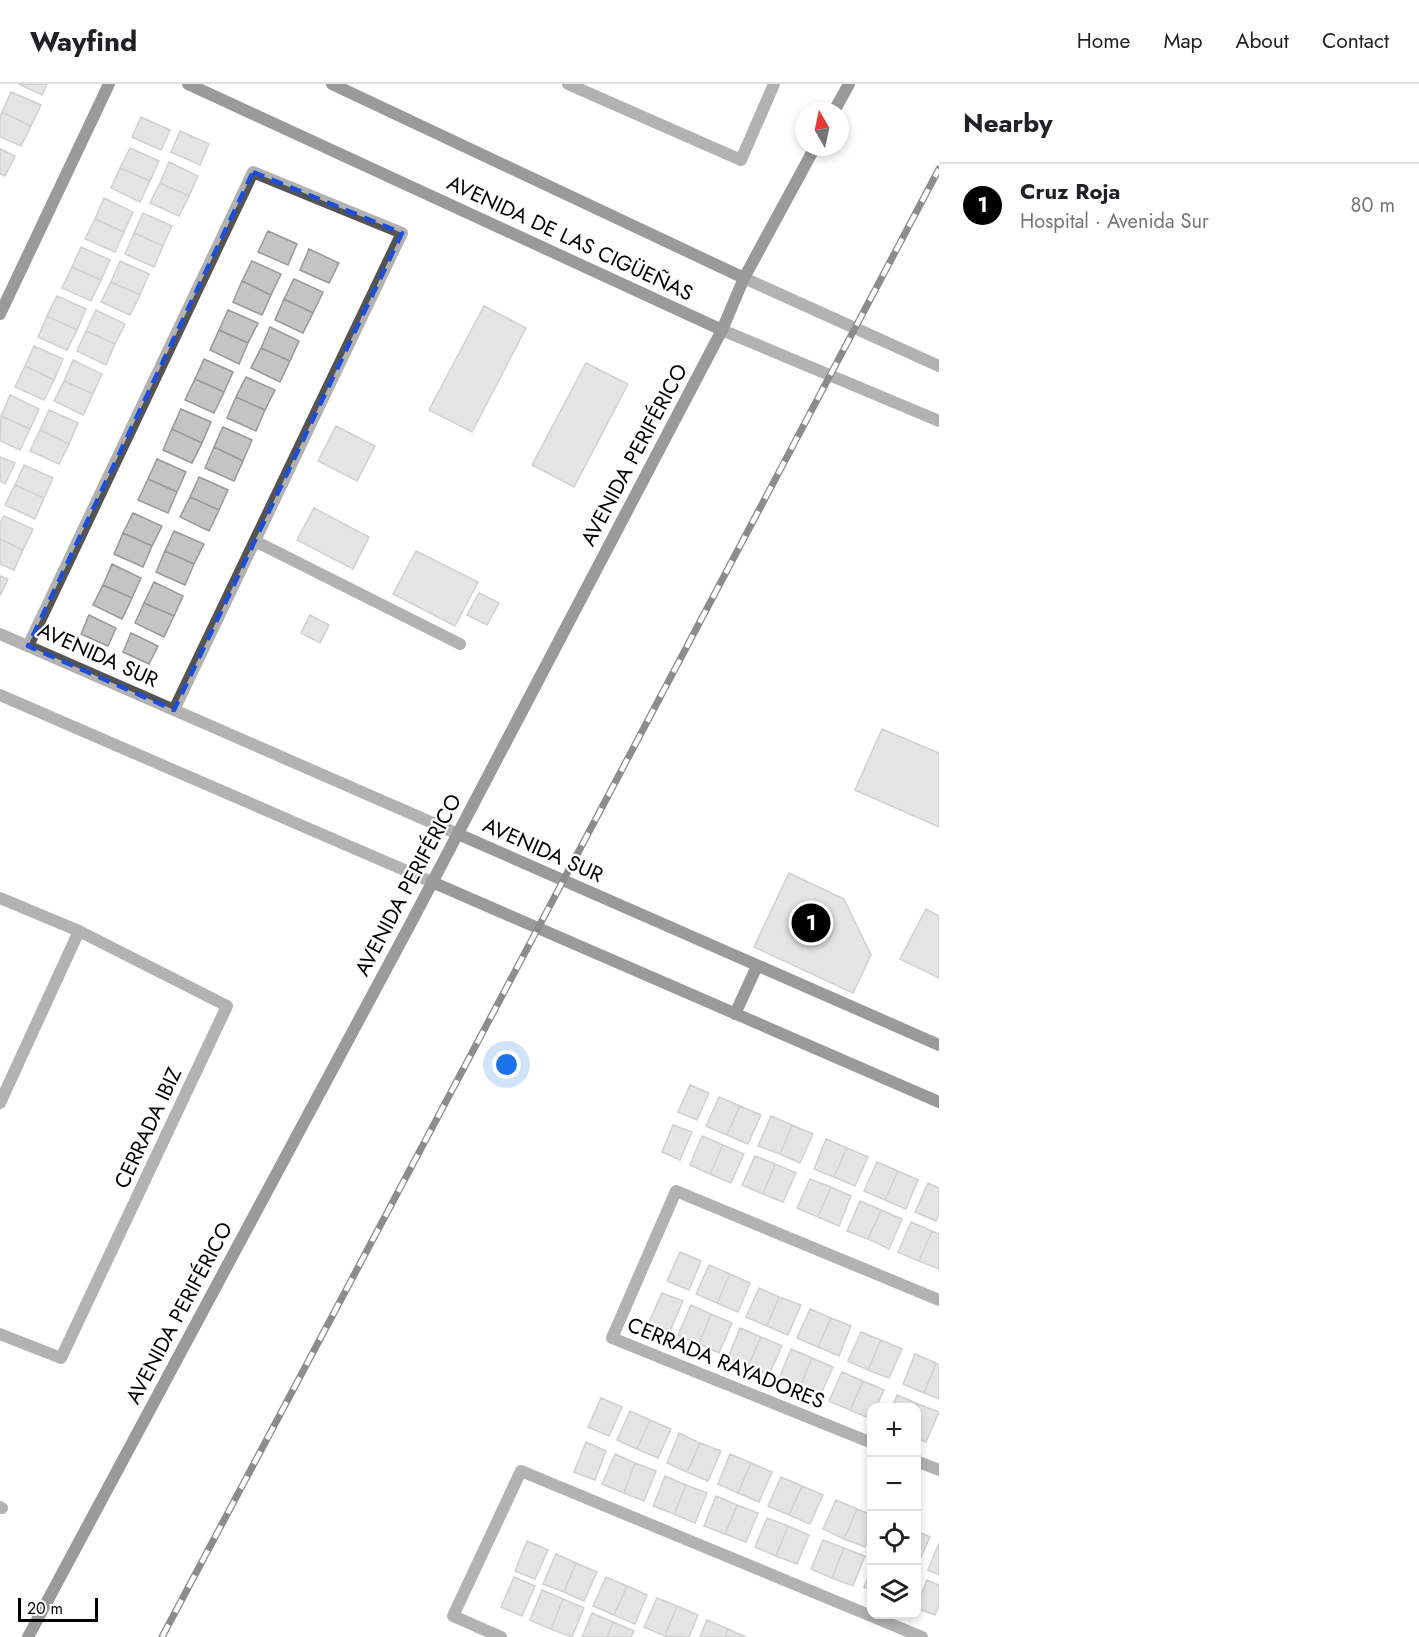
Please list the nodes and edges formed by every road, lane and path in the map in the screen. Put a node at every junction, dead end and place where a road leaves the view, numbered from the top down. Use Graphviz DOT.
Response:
graph roads {
  1 [pos="109,84"];
  2 [pos="188,84"];
  3 [pos="332,84"];
  4 [pos="568,84"];
  5 [pos="774,84"];
  6 [pos="849,84"];
  7 [pos="839,102"];
  8 [pos="810,156"];
  9 [pos="744,278"];
  10 [pos="0,314"];
  11 [pos="722,330"];
  12 [pos="939,366"];
  13 [pos="939,421"];
  14 [pos="255,541"];
  15 [pos="0,634"];
  16 [pos="460,644"];
  17 [pos="28,646"];
  18 [pos="0,695"];
  19 [pos="174,710"];
  20 [pos="458,834"];
  21 [pos="432,882"];
  22 [pos="0,898"];
  23 [pos="79,931"];
  24 [pos="757,966"];
  25 [pos="735,1014"];
  26 [pos="939,1045"];
  27 [pos="939,1102"];
  28 [pos="0,1103"];
  29 [pos="939,1300"];
  30 [pos="0,1334"];
  31 [pos="867,1441"];
  32 [pos="921,1463"];
  33 [pos="939,1470"];
  34 [pos="28,1637"];
  35 [pos="501,1637"];
  36 [pos="922,1637"];
  1 -- 10 [label="main road"];
  2 -- 11 [label="main road, AVENIDA DE LAS CIGÜEÑAS"];
  3 -- 9 [label="main road, AVENIDA DE LAS CIGÜEÑAS"];
  4 -- 5 [label="street"];
  6 -- 7 [label="main road"];
  8 -- 9 [label="main road, AVENIDA PERIFÉRICO"];
  9 -- 11 [label="main road, AVENIDA PERIFÉRICO"];
  9 -- 12 [label="street, AVENIDA DE LAS CIGÜEÑAS"];
  11 -- 13 [label="street, AVENIDA DE LAS CIGÜEÑAS"];
  11 -- 20 [label="main road, AVENIDA PERIFÉRICO"];
  14 -- 16 [label="street"];
  14 -- 17 [label="street"];
  14 -- 19 [label="street"];
  15 -- 17 [label="street, AVENIDA SUR"];
  17 -- 19 [label="street, AVENIDA SUR"];
  18 -- 21 [label="street"];
  19 -- 20 [label="street, AVENIDA SUR"];
  20 -- 21 [label="main road, AVENIDA PERIFÉRICO"];
  20 -- 24 [label="main road, AVENIDA SUR"];
  21 -- 25 [label="main road"];
  21 -- 34 [label="main road, AVENIDA PERIFÉRICO"];
  22 -- 23 [label="street, CERRADA IBIZ"];
  23 -- 28 [label="street"];
  23 -- 30 [label="street, CERRADA IBIZ"];
  24 -- 25 [label="main road"];
  24 -- 26 [label="main road, AVENIDA SUR"];
  25 -- 27 [label="main road"];
  29 -- 31 [label="street, CERRADA RAYADORES"];
  32 -- 33 [label="street"];
  35 -- 36 [label="street"];
}
